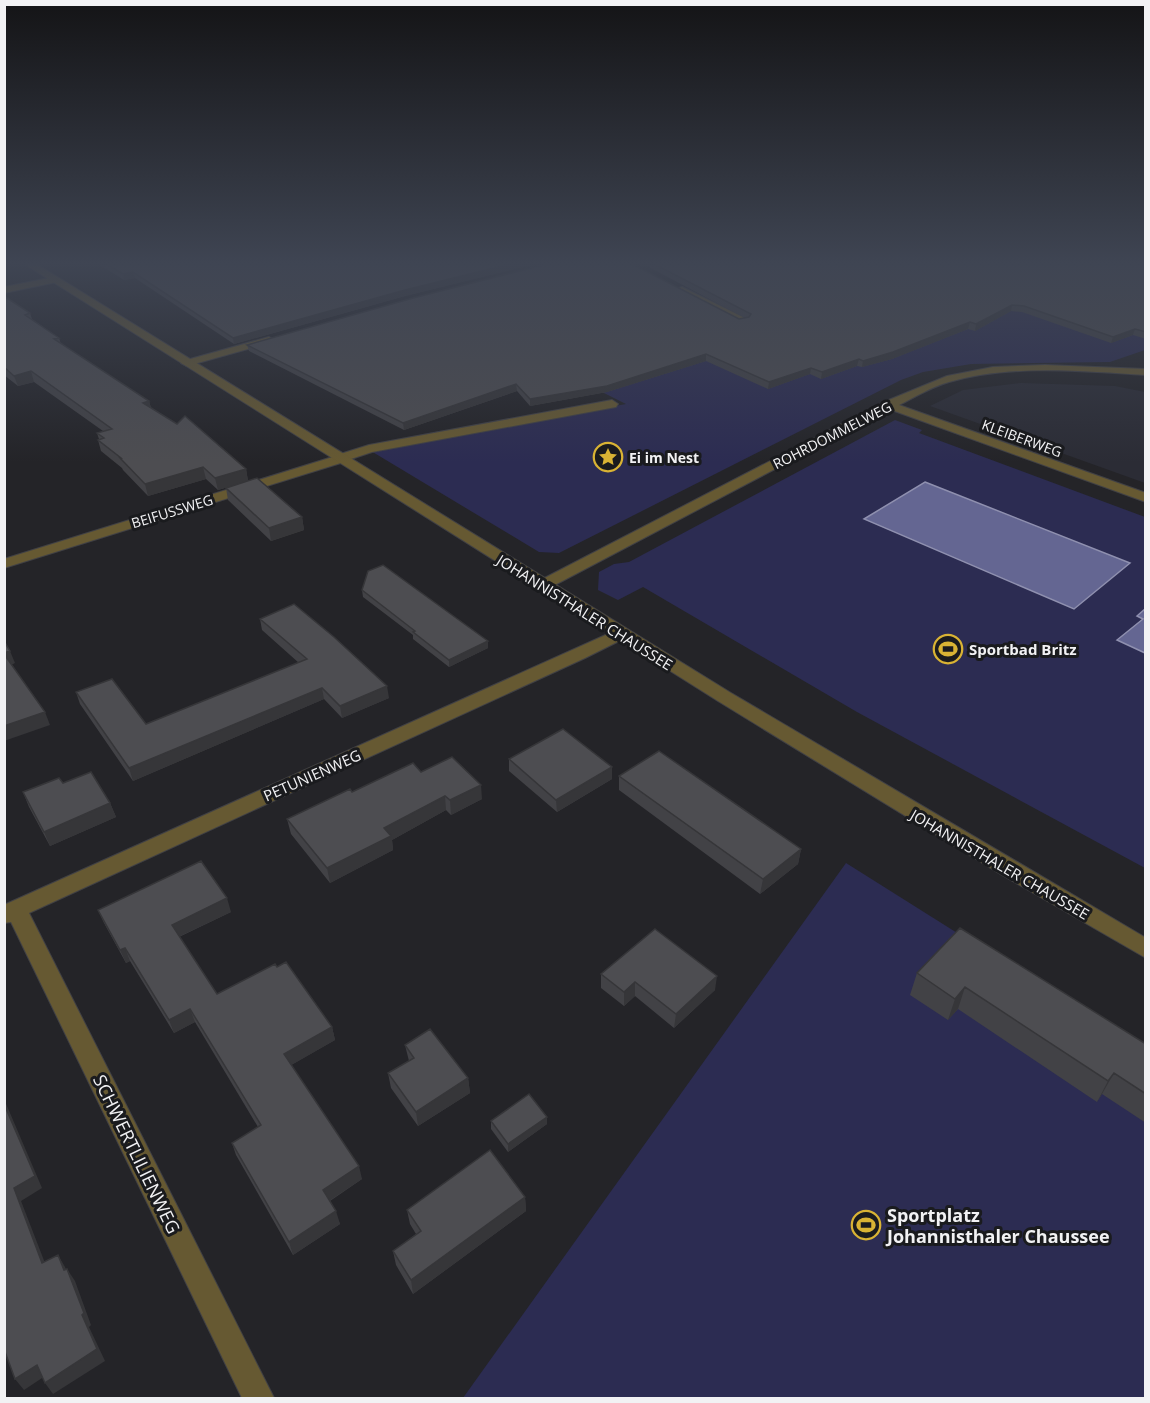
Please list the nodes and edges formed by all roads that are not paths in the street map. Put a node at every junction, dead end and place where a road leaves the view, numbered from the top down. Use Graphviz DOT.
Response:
graph roads {
  1 [pos="135,330"];
  2 [pos="279,337"];
  3 [pos="187,363"];
  4 [pos="1146,372"];
  5 [pos="612,404"];
  6 [pos="888,405"];
  7 [pos="339,459"];
  8 [pos="1146,498"];
  9 [pos="4,564"];
  10 [pos="543,585"];
  11 [pos="619,634"];
  12 [pos="10,912"];
  13 [pos="1146,949"];
  14 [pos="258,1398"];
  1 -- 3 [label="street, JOHANNISTHALER CHAUSSEE"];
  2 -- 3 [label="street"];
  3 -- 7 [label="street, JOHANNISTHALER CHAUSSEE"];
  4 -- 6 [label="street, ROHRDOMMELWEG"];
  5 -- 7 [label="street, BEIFUSSWEG"];
  6 -- 8 [label="street, KLEIBERWEG"];
  6 -- 10 [label="street, ROHRDOMMELWEG"];
  7 -- 9 [label="street, BEIFUSSWEG"];
  7 -- 10 [label="street, JOHANNISTHALER CHAUSSEE"];
  10 -- 11 [label="street, JOHANNISTHALER CHAUSSEE"];
  11 -- 12 [label="street, PETUNIENWEG"];
  11 -- 13 [label="street, JOHANNISTHALER CHAUSSEE"];
  12 -- 14 [label="street, SCHWERTLILIENWEG"];
}
